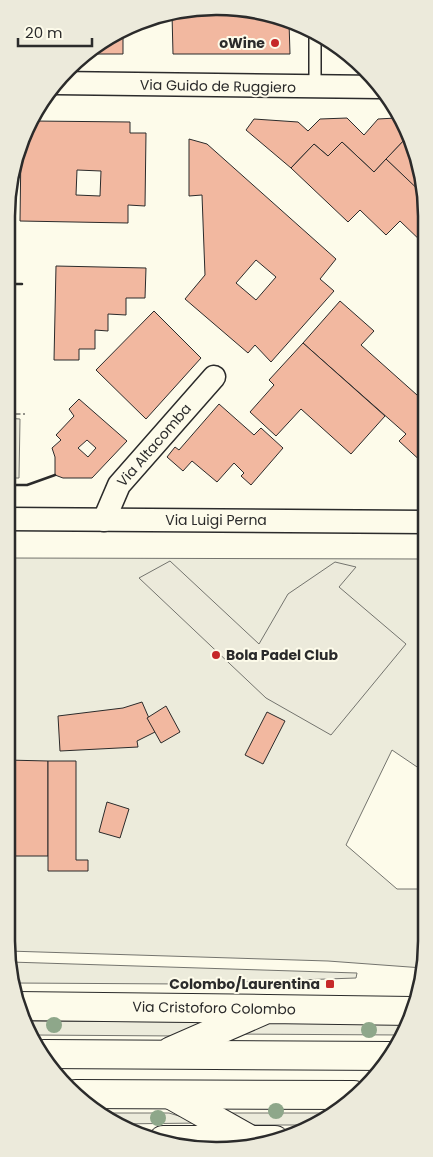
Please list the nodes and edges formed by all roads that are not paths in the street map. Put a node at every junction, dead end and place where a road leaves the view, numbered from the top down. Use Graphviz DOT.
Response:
graph roads {
  1 [pos="314,40"];
  2 [pos="66,83"];
  3 [pos="315,87"];
  4 [pos="370,87"];
  5 [pos="214,377"];
  6 [pos="15,519"];
  7 [pos="104,520"];
  8 [pos="418,522"];
  9 [pos="26,1006"];
  10 [pos="267,1009"];
  11 [pos="405,1011"];
  12 [pos="50,1054"];
  13 [pos="162,1054"];
  14 [pos="381,1056"];
  15 [pos="86,1094"];
  16 [pos="169,1094"];
  17 [pos="344,1096"];
  18 [pos="258,1138"];
  19 [pos="190,1140"];
  20 [pos="243,1140"];
  1 -- 3 [label="lane"];
  2 -- 3 [label="street, Via Guido de Ruggiero"];
  3 -- 4 [label="street, Via Guido de Ruggiero"];
  5 -- 7 [label="street, Via Altacomba"];
  6 -- 7 [label="street, Via Luigi Perna"];
  7 -- 8 [label="street, Via Luigi Perna"];
  9 -- 10 [label="main road, Via Cristoforo Colombo"];
  10 -- 11 [label="main road, Via Cristoforo Colombo"];
  10 -- 13 [label="main road"];
  12 -- 13 [label="main road"];
  13 -- 14 [label="main road"];
  15 -- 16 [label="main road"];
  16 -- 17 [label="main road"];
  16 -- 18 [label="main road"];
  19 -- 20 [label="main road"];
}
